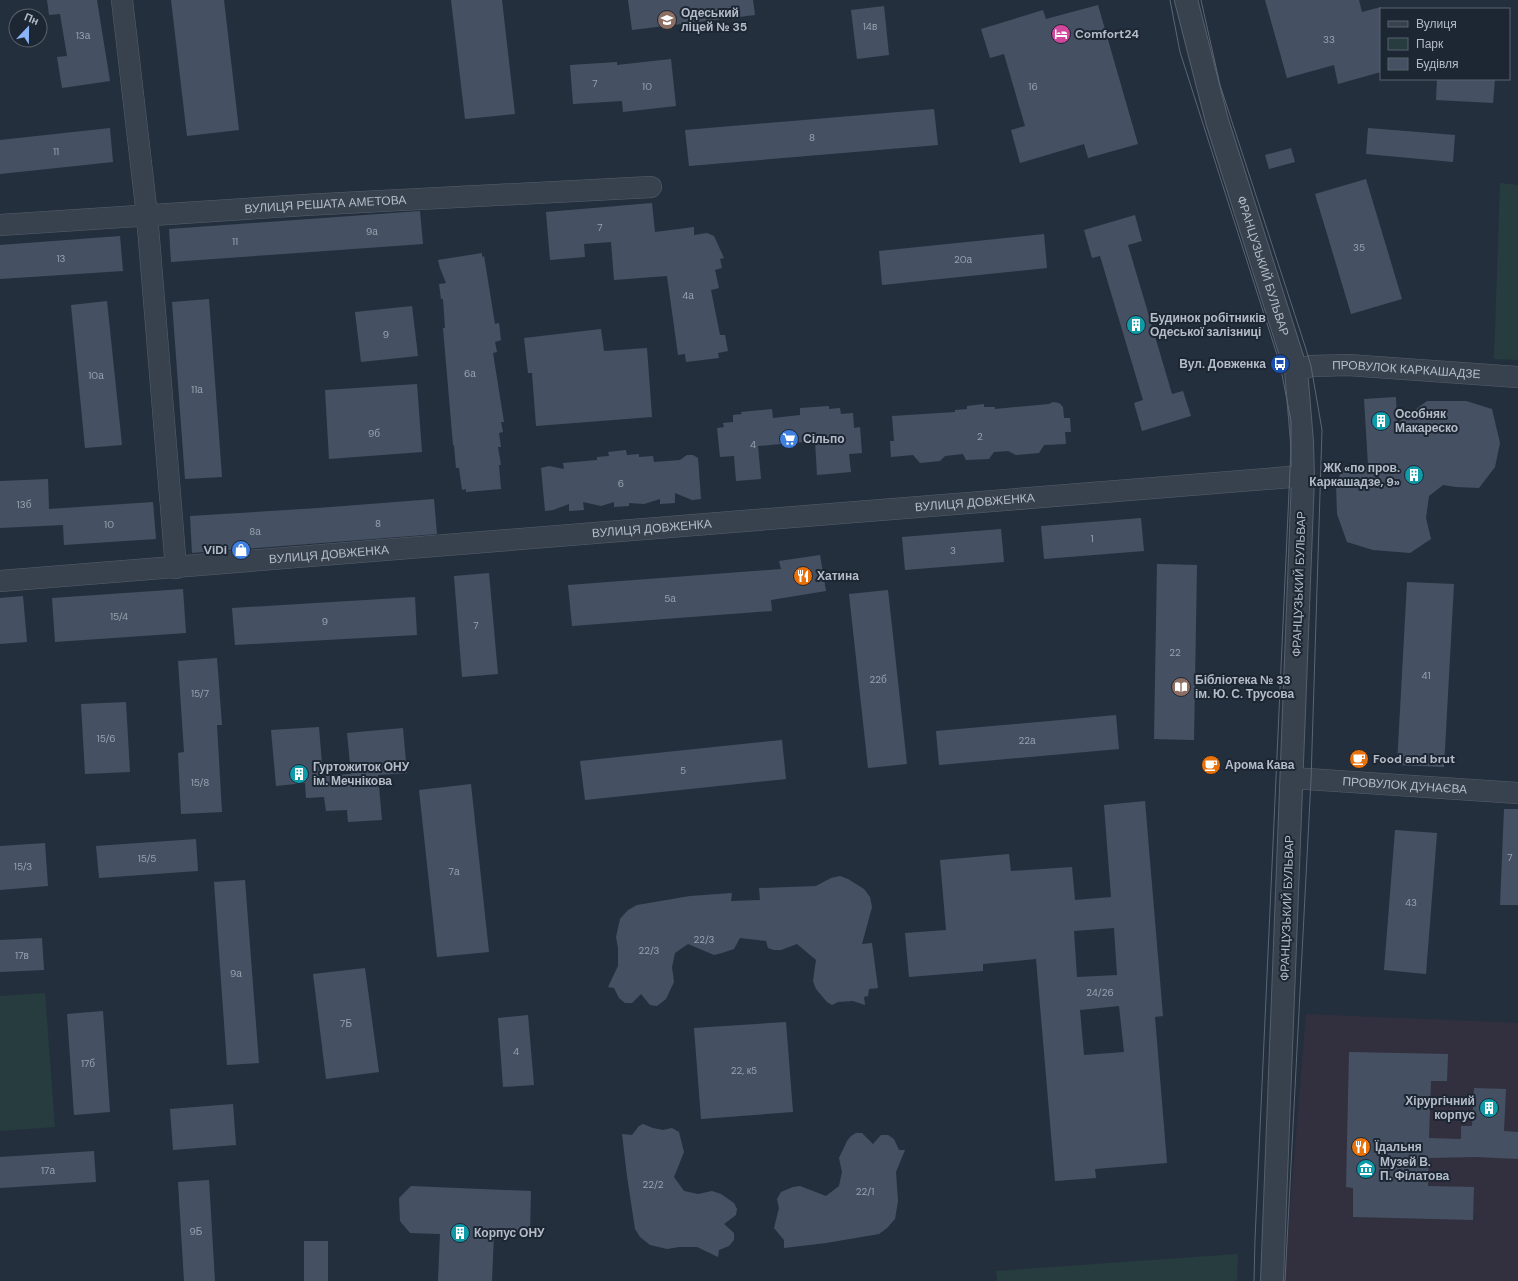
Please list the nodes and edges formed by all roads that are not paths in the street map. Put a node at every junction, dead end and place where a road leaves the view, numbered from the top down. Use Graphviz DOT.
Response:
graph roads {
  1 [pos="122,0"];
  2 [pos="1186,0"];
  3 [pos="651,187"];
  4 [pos="147,215"];
  5 [pos="0,224"];
  6 [pos="1296,370"];
  7 [pos="1518,377"];
  8 [pos="1303,478"];
  9 [pos="176,568"];
  10 [pos="0,581"];
  11 [pos="1292,778"];
  12 [pos="1518,793"];
  13 [pos="1272,1281"];
  1 -- 4 [label="street"];
  2 -- 6 [label="street, ФРАНЦУЗЬКИЙ БУЛЬВАР"];
  3 -- 4 [label="street, ВУЛИЦЯ РЕШАТА АМЕТОВА"];
  4 -- 5 [label="street, ВУЛИЦЯ РЕШАТА АМЕТОВА"];
  4 -- 9 [label="street"];
  6 -- 7 [label="street, ПРОВУЛОК КАРКАШАДЗЕ"];
  6 -- 8 [label="street, ФРАНЦУЗЬКИЙ БУЛЬВАР"];
  8 -- 9 [label="street, ВУЛИЦЯ ДОВЖЕНКА"];
  8 -- 11 [label="street, ФРАНЦУЗЬКИЙ БУЛЬВАР"];
  9 -- 10 [label="street, ВУЛИЦЯ ДОВЖЕНКА"];
  11 -- 12 [label="street, ПРОВУЛОК ДУНАЄВА"];
  11 -- 13 [label="street, ФРАНЦУЗЬКИЙ БУЛЬВАР"];
}
